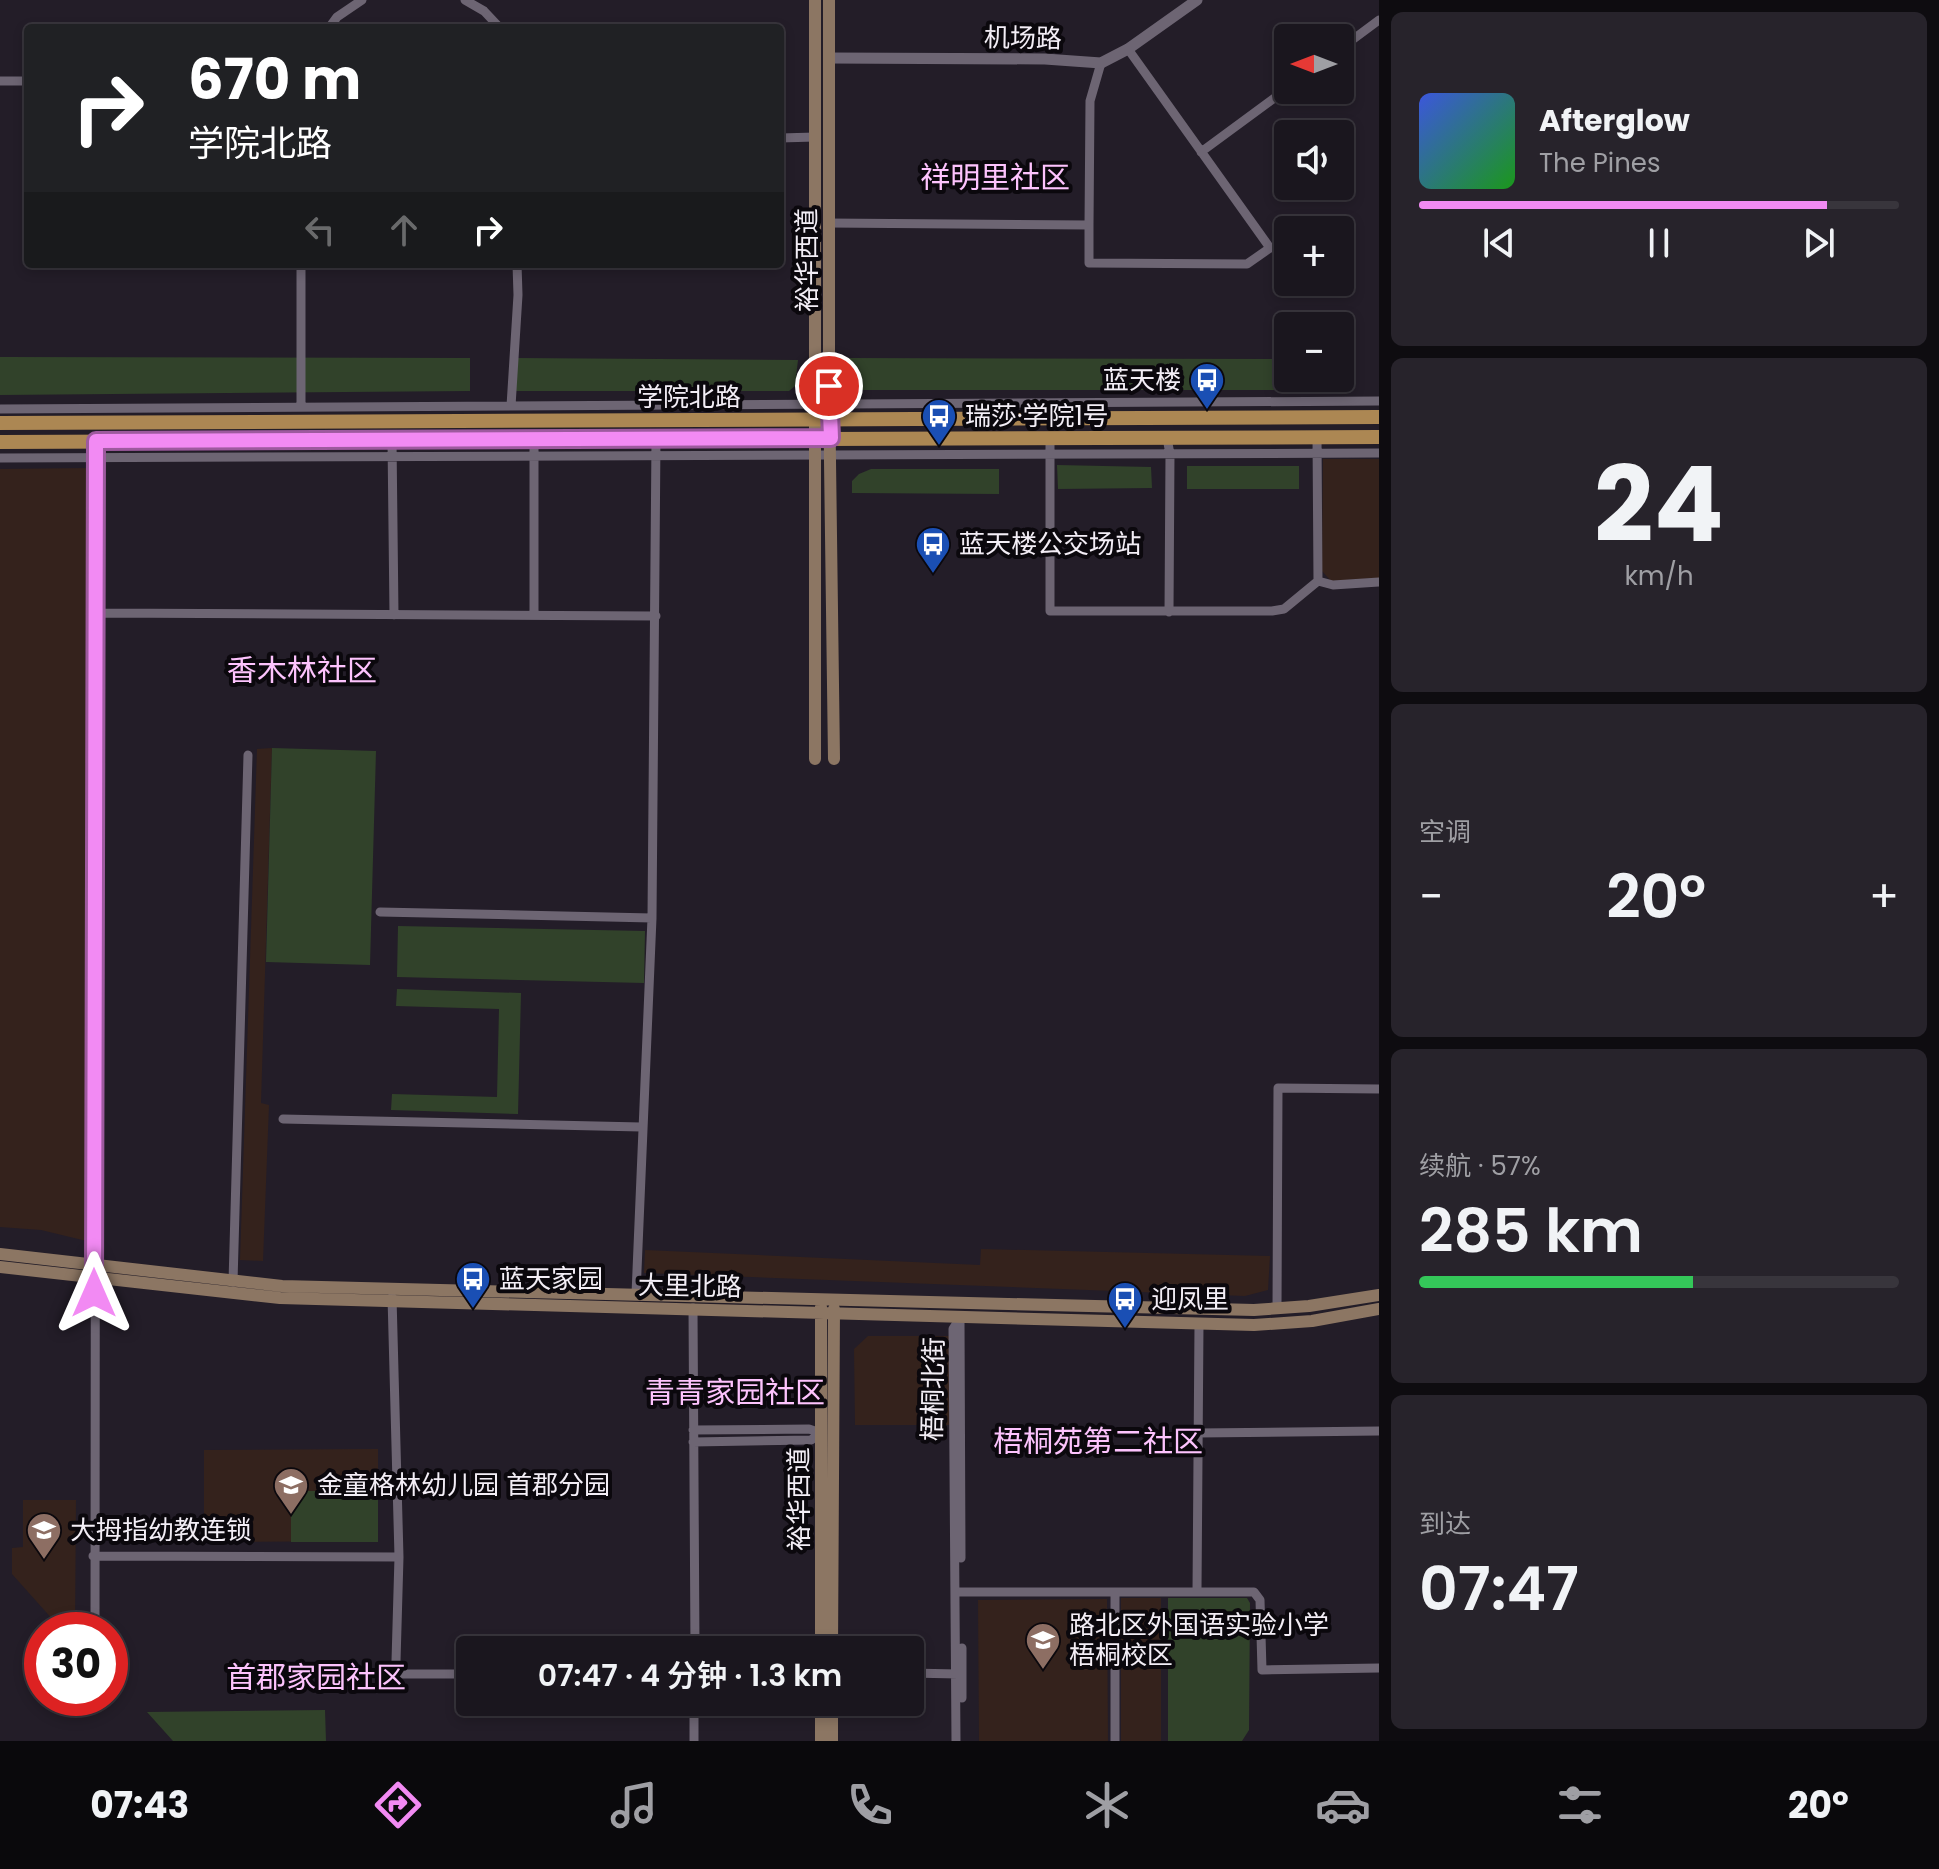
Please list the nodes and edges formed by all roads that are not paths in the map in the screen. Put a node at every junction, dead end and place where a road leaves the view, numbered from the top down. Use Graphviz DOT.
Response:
graph roads {
  1 [pos="362,0"];
  2 [pos="465,0"];
  3 [pos="815,0"];
  4 [pos="829,0"];
  5 [pos="1197,0"];
  6 [pos="1379,20"];
  7 [pos="332,24"];
  8 [pos="496,24"];
  9 [pos="1354,39"];
  10 [pos="1128,49"];
  11 [pos="829,58"];
  12 [pos="1101,63"];
  13 [pos="0,81"];
  14 [pos="24,81"];
  15 [pos="1274,98"];
  16 [pos="822,137"];
  17 [pos="784,138"];
  18 [pos="1201,152"];
  19 [pos="828,223"];
  20 [pos="1089,225"];
  21 [pos="301,268"];
  22 [pos="517,268"];
  23 [pos="1379,401"];
  24 [pos="1166,402"];
  25 [pos="830,404"];
  26 [pos="813,405"];
  27 [pos="392,406"];
  28 [pos="511,406"];
  29 [pos="301,407"];
  30 [pos="0,409"];
  31 [pos="1379,417"];
  32 [pos="1167,419"];
  33 [pos="830,420"];
  34 [pos="813,421"];
  35 [pos="392,422"];
  36 [pos="0,423"];
  37 [pos="1317,437"];
  38 [pos="1379,437"];
  39 [pos="831,438"];
  40 [pos="1050,438"];
  41 [pos="1167,438"];
  42 [pos="656,439"];
  43 [pos="813,439"];
  44 [pos="534,440"];
  45 [pos="0,442"];
  46 [pos="392,448"];
  47 [pos="96,449"];
  48 [pos="1317,453"];
  49 [pos="1379,453"];
  50 [pos="1170,454"];
  51 [pos="1051,455"];
  52 [pos="534,456"];
  53 [pos="656,456"];
  54 [pos="813,456"];
  55 [pos="831,456"];
  56 [pos="0,458"];
  57 [pos="1318,581"];
  58 [pos="1379,582"];
  59 [pos="1169,612"];
  60 [pos="96,613"];
  61 [pos="394,615"];
  62 [pos="534,615"];
  63 [pos="656,616"];
  64 [pos="248,755"];
  65 [pos="815,759"];
  66 [pos="834,759"];
  67 [pos="380,912"];
  68 [pos="652,918"];
  69 [pos="1379,1089"];
  70 [pos="283,1119"];
  71 [pos="641,1127"];
  72 [pos="0,1254"];
  73 [pos="0,1267"];
  74 [pos="94,1271"];
  75 [pos="233,1282"];
  76 [pos="636,1294"];
  77 [pos="392,1295"];
  78 [pos="1379,1295"];
  79 [pos="827,1307"];
  80 [pos="693,1308"];
  81 [pos="1277,1309"];
  82 [pos="1379,1309"];
  83 [pos="960,1318"];
  84 [pos="1199,1324"];
  85 [pos="693,1430"];
  86 [pos="1379,1431"];
  87 [pos="821,1433"];
  88 [pos="1198,1433"];
  89 [pos="693,1442"];
  90 [pos="93,1556"];
  91 [pos="399,1557"];
  92 [pos="1197,1591"];
  93 [pos="958,1593"];
  94 [pos="1115,1593"];
  95 [pos="95,1612"];
  96 [pos="695,1636"];
  97 [pos="821,1636"];
  98 [pos="832,1636"];
  99 [pos="1379,1668"];
  100 [pos="924,1673"];
  101 [pos="456,1674"];
  102 [pos="959,1674"];
  103 [pos="694,1716"];
  104 [pos="821,1716"];
  105 [pos="832,1716"];
  106 [pos="694,1741"];
  107 [pos="821,1741"];
  108 [pos="832,1741"];
  109 [pos="956,1741"];
  110 [pos="962,1741"];
  111 [pos="1115,1741"];
  1 -- 7 [label="street"];
  2 -- 8 [label="street"];
  3 -- 16 [label="main road, 裕华西道"];
  4 -- 11 [label="main road, 裕华西道"];
  5 -- 10 [label="street"];
  6 -- 9 [label="street"];
  10 -- 12 [label="street"];
  10 -- 18 [label="street"];
  11 -- 12 [label="street, 机场路"];
  11 -- 16 [label="main road, 裕华西道"];
  12 -- 20 [label="street"];
  13 -- 14 [label="street"];
  15 -- 18 [label="street"];
  16 -- 17 [label="street"];
  16 -- 19 [label="main road, 裕华西道"];
  16 -- 26 [label="main road, 裕华西道"];
  18 -- 20 [label="street"];
  19 -- 20 [label="street"];
  19 -- 25 [label="main road, 裕华西道"];
  21 -- 29 [label="street"];
  22 -- 28 [label="street"];
  23 -- 24 [label="street"];
  24 -- 25 [label="street"];
  24 -- 32 [label="street"];
  25 -- 26 [label="street"];
  25 -- 33 [label="main road, 裕华西道"];
  26 -- 28 [label="street"];
  26 -- 34 [label="main road, 裕华西道"];
  27 -- 28 [label="street"];
  27 -- 29 [label="street"];
  27 -- 35 [label="street"];
  29 -- 30 [label="street"];
  31 -- 32 [label="main road, 学院北路"];
  32 -- 33 [label="main road, 学院北路"];
  32 -- 41 [label="main road"];
  33 -- 34 [label="main road, 学院北路"];
  33 -- 39 [label="main road, 裕华西道"];
  34 -- 35 [label="main road, 学院北路"];
  34 -- 43 [label="main road, 裕华西道"];
  35 -- 36 [label="main road, 学院北路"];
  35 -- 46 [label="main road"];
  37 -- 38 [label="main road, 学院北路"];
  37 -- 41 [label="main road, 学院北路"];
  37 -- 48 [label="street"];
  39 -- 40 [label="main road, 学院北路"];
  39 -- 43 [label="main road, 学院北路"];
  39 -- 55 [label="main road, 裕华西道"];
  40 -- 41 [label="main road, 学院北路"];
  40 -- 51 [label="street"];
  41 -- 50 [label="street"];
  42 -- 43 [label="main road, 学院北路"];
  42 -- 44 [label="main road, 学院北路"];
  42 -- 53 [label="street"];
  43 -- 54 [label="main road, 裕华西道"];
  44 -- 46 [label="main road, 学院北路"];
  44 -- 52 [label="street"];
  45 -- 47 [label="main road, 学院北路"];
  46 -- 47 [label="main road, 学院北路"];
  46 -- 52 [label="street"];
  46 -- 61 [label="street"];
  47 -- 56 [label="street"];
  47 -- 60 [label="street"];
  48 -- 49 [label="street"];
  48 -- 50 [label="street"];
  48 -- 57 [label="street"];
  50 -- 51 [label="street"];
  50 -- 59 [label="street"];
  51 -- 55 [label="street"];
  51 -- 59 [label="street"];
  52 -- 53 [label="street"];
  52 -- 62 [label="street"];
  53 -- 54 [label="street"];
  53 -- 63 [label="street"];
  54 -- 55 [label="street"];
  54 -- 65 [label="main road, 裕华西道"];
  55 -- 66 [label="main road, 裕华西道"];
  57 -- 58 [label="street"];
  57 -- 59 [label="street"];
  60 -- 61 [label="street"];
  60 -- 74 [label="street"];
  61 -- 62 [label="street"];
  62 -- 63 [label="street"];
  63 -- 68 [label="street"];
  64 -- 75 [label="street"];
  67 -- 68 [label="street"];
  68 -- 71 [label="street"];
  69 -- 81 [label="street"];
  70 -- 71 [label="street"];
  71 -- 76 [label="street"];
  72 -- 74 [label="main road, 大里北路"];
  73 -- 74 [label="main road, 大里北路"];
  74 -- 75 [label="main road, 大里北路"];
  74 -- 77 [label="main road, 大里北路"];
  74 -- 90 [label="street"];
  75 -- 77 [label="main road, 大里北路"];
  76 -- 77 [label="main road, 大里北路"];
  76 -- 79 [label="main road, 大里北路"];
  77 -- 80 [label="main road, 大里北路"];
  77 -- 91 [label="street"];
  78 -- 81 [label="main road, 大里北路"];
  79 -- 80 [label="main road, 大里北路"];
  79 -- 81 [label="main road, 大里北路"];
  79 -- 83 [label="main road, 大里北路"];
  79 -- 87 [label="main road, 裕华西道"];
  79 -- 98 [label="main road, 裕华西道"];
  80 -- 85 [label="street"];
  82 -- 84 [label="main road, 大里北路"];
  83 -- 84 [label="main road, 大里北路"];
  83 -- 93 [label="street, 梧桐北街"];
  84 -- 88 [label="street"];
  85 -- 87 [label="street"];
  85 -- 89 [label="street"];
  86 -- 88 [label="street"];
  87 -- 89 [label="street"];
  87 -- 97 [label="main road, 裕华西道"];
  88 -- 92 [label="street"];
  89 -- 96 [label="street"];
  90 -- 91 [label="street"];
  90 -- 95 [label="street"];
  91 -- 101 [label="street"];
  92 -- 94 [label="street"];
  92 -- 99 [label="street"];
  93 -- 94 [label="street"];
  93 -- 102 [label="street, 梧桐北街"];
  94 -- 111 [label="street"];
  100 -- 102 [label="street"];
  102 -- 109 [label="street, 梧桐北街"];
  102 -- 110 [label="street, 梧桐北街"];
  103 -- 106 [label="street"];
  104 -- 107 [label="main road"];
  105 -- 108 [label="main road"];
}
